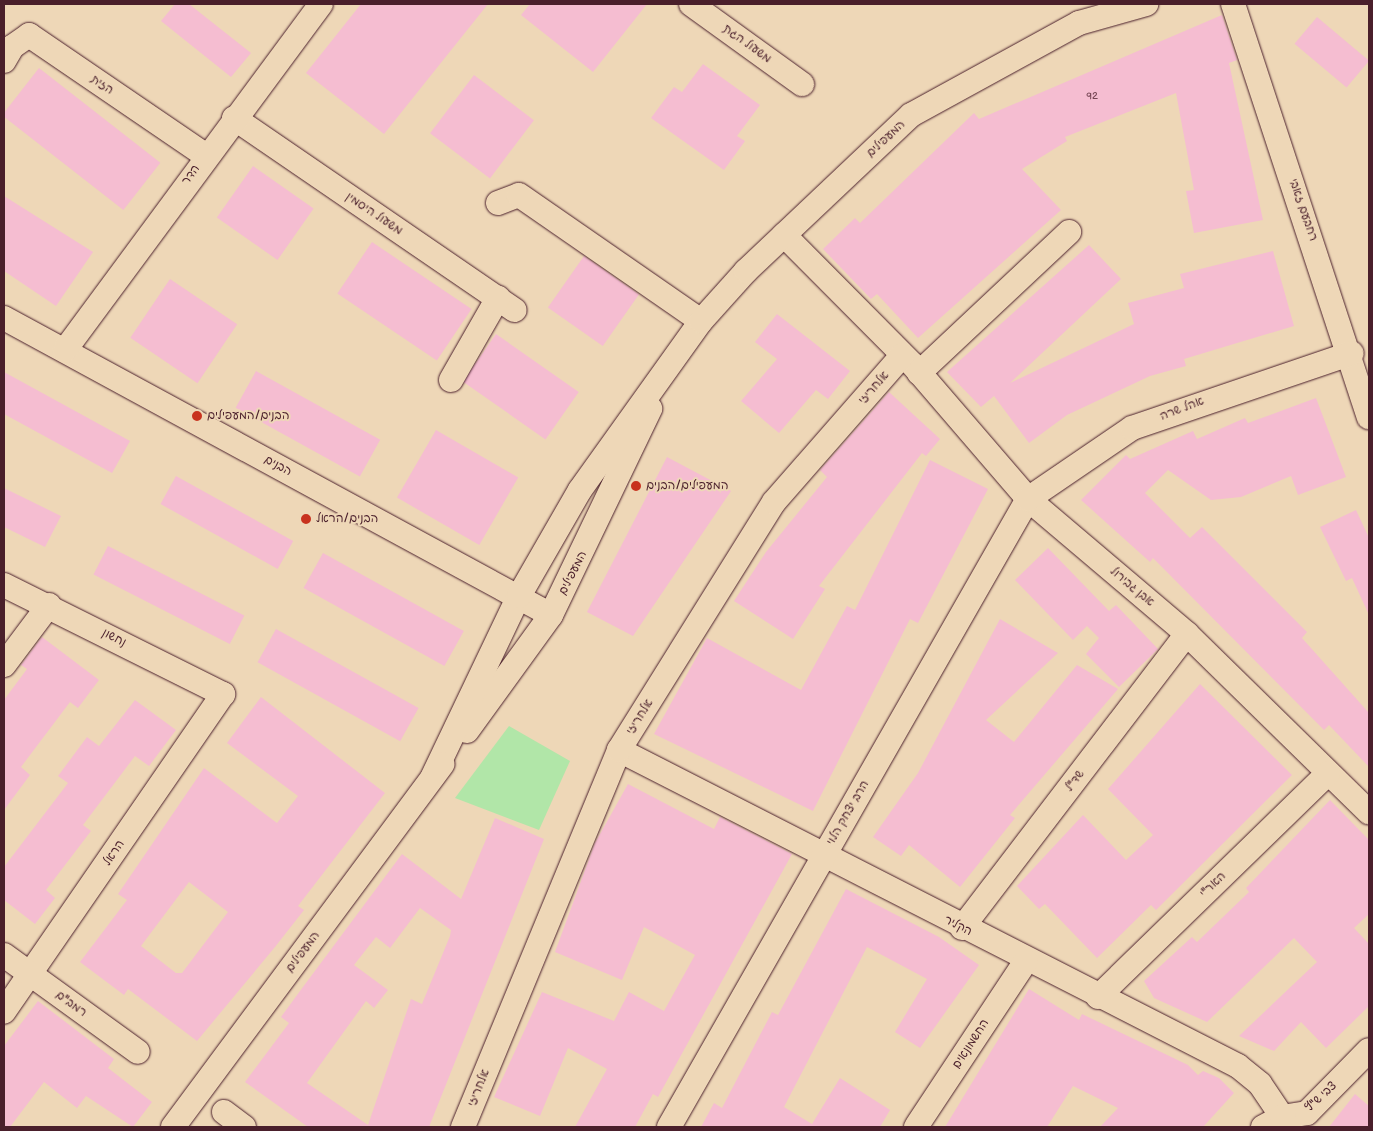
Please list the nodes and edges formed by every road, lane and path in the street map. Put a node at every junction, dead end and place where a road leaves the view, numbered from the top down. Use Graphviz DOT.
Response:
graph roads {
  1 [pos="321,4"];
  2 [pos="692,4"];
  3 [pos="1146,4"];
  4 [pos="1233,4"];
  5 [pos="1076,13"];
  6 [pos="12,46"];
  7 [pos="802,84"];
  8 [pos="234,118"];
  9 [pos="205,155"];
  10 [pos="498,204"];
  11 [pos="1069,232"];
  12 [pos="784,235"];
  13 [pos="4,318"];
  14 [pos="701,321"];
  15 [pos="679,349"];
  16 [pos="65,350"];
  17 [pos="1352,353"];
  18 [pos="902,356"];
  19 [pos="920,374"];
  20 [pos="451,380"];
  21 [pos="1369,417"];
  22 [pos="1028,499"];
  23 [pos="4,585"];
  24 [pos="519,596"];
  25 [pos="49,605"];
  26 [pos="551,615"];
  27 [pos="1187,634"];
  28 [pos="4,665"];
  29 [pos="223,694"];
  30 [pos="619,750"];
  31 [pos="1328,773"];
  32 [pos="433,776"];
  33 [pos="1369,812"];
  34 [pos="823,856"];
  35 [pos="962,928"];
  36 [pos="4,955"];
  37 [pos="1026,961"];
  38 [pos="30,975"];
  39 [pos="1098,996"];
  40 [pos="4,1012"];
  41 [pos="1369,1050"];
  42 [pos="138,1052"];
  43 [pos="224,1112"];
  44 [pos="1278,1124"];
  45 [pos="173,1127"];
  46 [pos="244,1127"];
  47 [pos="463,1127"];
  48 [pos="670,1127"];
  49 [pos="916,1127"];
  1 -- 8 [label="street, הדר"];
  2 -- 7 [label="street, משעול הגת"];
  3 -- 5 [label="street, המעפילים"];
  4 -- 17 [label="street, רחבעם זאבי"];
  5 -- 12 [label="street, המעפילים"];
  6 -- 9 [label="street, הזית"];
  8 -- 9 [label="street, הדר"];
  8 -- 20 [label="street, משעול היסמין"];
  9 -- 16 [label="street, הדר"];
  10 -- 14 [label="street"];
  11 -- 19 [label="street"];
  12 -- 14 [label="street, המעפילים"];
  12 -- 18 [label="street, אבן גבירול"];
  13 -- 16 [label="street, הבנים"];
  14 -- 15 [label="street, המעפילים"];
  15 -- 24 [label="street, המעפילים"];
  15 -- 26 [label="street, המעפילים"];
  16 -- 24 [label="street, הבנים"];
  17 -- 21 [label="street, רחבעם זאבי"];
  17 -- 22 [label="street, אהל שרה"];
  18 -- 19 [label="street, אבן גבירול"];
  18 -- 30 [label="street, אלחריזי"];
  19 -- 22 [label="street, אבן גבירול"];
  22 -- 27 [label="street, אבן גבירול"];
  22 -- 34 [label="street, הרב יצחק הלוי"];
  23 -- 25 [label="street, נחשון"];
  24 -- 26 [label="street, הבנים"];
  24 -- 32 [label="street, המעפילים"];
  25 -- 28 [label="street"];
  25 -- 29 [label="street, נחשון"];
  26 -- 32 [label="street, המעפילים"];
  27 -- 31 [label="street, אבן גבירול"];
  27 -- 35 [label="street, שד\"ל"];
  29 -- 38 [label="street, הראל"];
  30 -- 34 [label="street, הקליר"];
  30 -- 47 [label="street, אלחריזי"];
  31 -- 33 [label="street, אבן גבירול"];
  31 -- 39 [label="street, האר\"י"];
  32 -- 45 [label="street, המעפילים"];
  34 -- 35 [label="street, הקליר"];
  34 -- 48 [label="street, הרב יצחק הלוי"];
  35 -- 37 [label="street, הקליר"];
  36 -- 38 [label="street, רמב\"ם"];
  37 -- 39 [label="street, הקליר"];
  37 -- 49 [label="street, החשמונאים"];
  38 -- 40 [label="street, הראל"];
  38 -- 42 [label="street, רמב\"ם"];
  39 -- 44 [label="street, הקליר"];
  41 -- 44 [label="street, צבי ש\"ץ"];
  43 -- 46 [label="street"];
}
